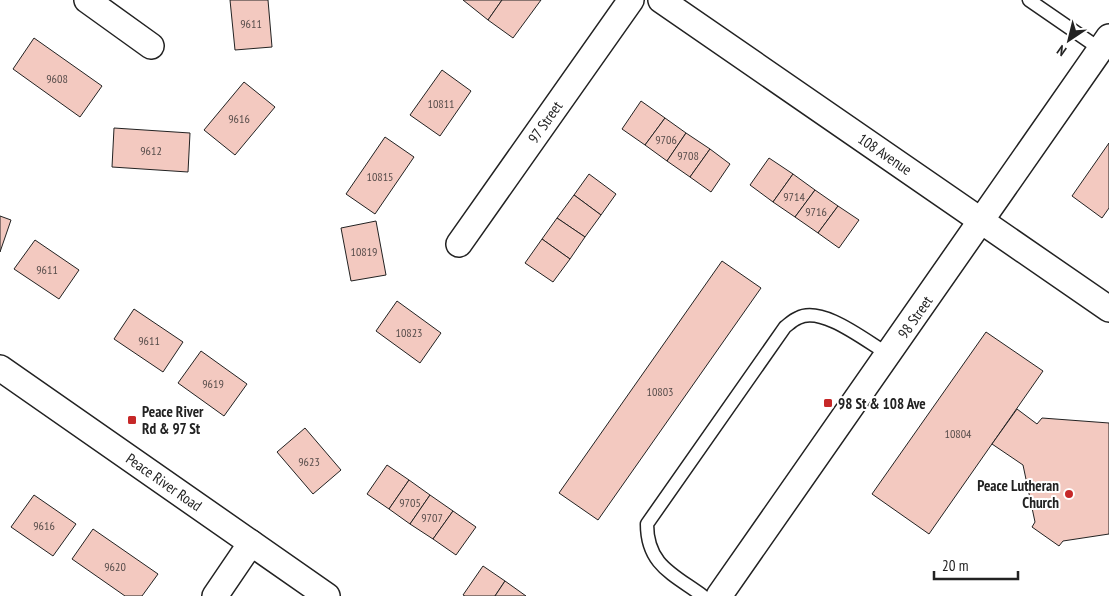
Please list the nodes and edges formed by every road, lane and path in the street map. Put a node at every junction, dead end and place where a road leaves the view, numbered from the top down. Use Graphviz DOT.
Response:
graph roads {
  1 [pos="87,0"];
  2 [pos="631,0"];
  3 [pos="661,0"];
  4 [pos="1030,0"];
  5 [pos="151,46"];
  6 [pos="1106,47"];
  7 [pos="982,220"];
  8 [pos="459,244"];
  9 [pos="1109,309"];
  10 [pos="888,354"];
  11 [pos="0,368"];
  12 [pos="251,543"];
  13 [pos="215,596"];
  14 [pos="327,596"];
  15 [pos="703,596"];
  16 [pos="719,596"];
  1 -- 5 [label="street"];
  2 -- 8 [label="street, 97 Street"];
  3 -- 7 [label="street, 108 Avenue"];
  4 -- 6 [label="lane"];
  6 -- 7 [label="street, 98 Street"];
  7 -- 9 [label="street, 108 Avenue"];
  7 -- 10 [label="street, 98 Street"];
  10 -- 15 [label="lane"];
  10 -- 16 [label="street, 98 Street"];
  11 -- 12 [label="street, Peace River Road"];
  12 -- 13 [label="street"];
  12 -- 14 [label="street, Peace River Road"];
}
